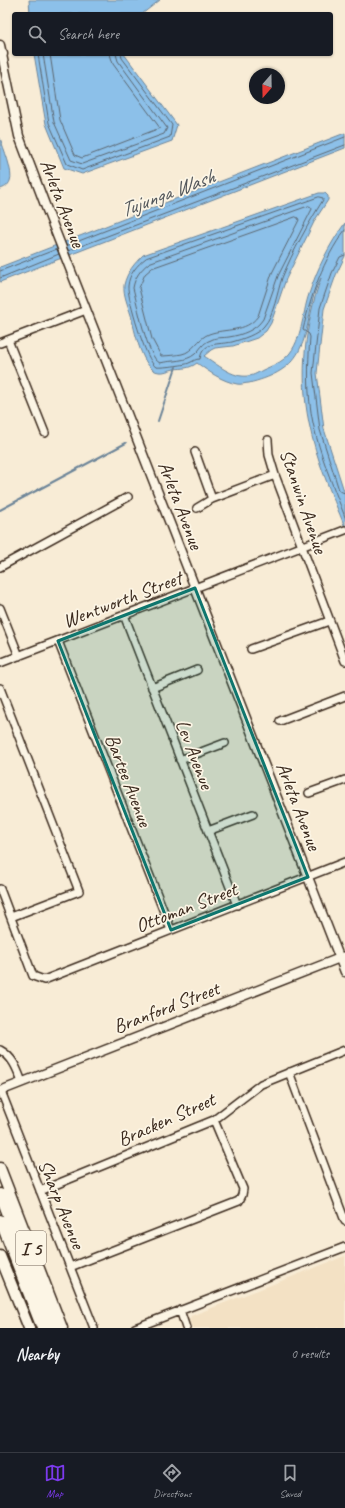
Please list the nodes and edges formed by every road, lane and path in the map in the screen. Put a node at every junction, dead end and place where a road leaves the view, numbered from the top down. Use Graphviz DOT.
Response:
graph roads {
  1 [pos="1,51"];
  2 [pos="86,310"];
  3 [pos="8,340"];
  4 [pos="0,343"];
  5 [pos="46,433"];
  6 [pos="268,440"];
  7 [pos="195,452"];
  8 [pos="275,475"];
  9 [pos="128,497"];
  10 [pos="212,499"];
  11 [pos="197,508"];
  12 [pos="345,530"];
  13 [pos="302,547"];
  14 [pos="0,567"];
  15 [pos="195,588"];
  16 [pos="0,608"];
  17 [pos="124,615"];
  18 [pos="329,621"];
  19 [pos="58,641"];
  20 [pos="250,650"];
  21 [pos="19,656"];
  22 [pos="345,661"];
  23 [pos="0,663"];
  24 [pos="196,670"];
  25 [pos="0,688"];
  26 [pos="152,688"];
  27 [pos="345,696"];
  28 [pos="280,721"];
  29 [pos="225,743"];
  30 [pos="180,760"];
  31 [pos="345,780"];
  32 [pos="309,793"];
  33 [pos="253,814"];
  34 [pos="208,831"];
  35 [pos="345,862"];
  36 [pos="308,877"];
  37 [pos="0,889"];
  38 [pos="237,905"];
  39 [pos="11,917"];
  40 [pos="171,930"];
  41 [pos="342,957"];
  42 [pos="345,972"];
  43 [pos="0,1050"];
  44 [pos="345,1050"];
  45 [pos="289,1072"];
  46 [pos="22,1082"];
  47 [pos="0,1091"];
  48 [pos="214,1120"];
  49 [pos="0,1168"];
  50 [pos="40,1191"];
  51 [pos="0,1194"];
  52 [pos="0,1220"];
  53 [pos="345,1221"];
  54 [pos="345,1247"];
  55 [pos="0,1256"];
  56 [pos="70,1267"];
  57 [pos="180,1310"];
  58 [pos="29,1328"];
  59 [pos="42,1328"];
  60 [pos="52,1328"];
  61 [pos="62,1328"];
  62 [pos="94,1328"];
  63 [pos="135,1328"];
  64 [pos="186,1328"];
  1 -- 2 [label="main road, Arleta Avenue"];
  2 -- 3 [label="street"];
  2 -- 15 [label="main road, Arleta Avenue"];
  3 -- 4 [label="street"];
  3 -- 5 [label="street"];
  6 -- 8 [label="street, Stanwin Avenue"];
  7 -- 10 [label="street"];
  8 -- 10 [label="street"];
  8 -- 13 [label="street, Stanwin Avenue"];
  9 -- 14 [label="street"];
  10 -- 11 [label="street"];
  12 -- 13 [label="street, Wentworth Street"];
  13 -- 15 [label="street, Wentworth Street"];
  13 -- 18 [label="street, Stanwin Avenue"];
  15 -- 17 [label="street, Wentworth Street"];
  15 -- 36 [label="main road, Arleta Avenue"];
  16 -- 21 [label="street"];
  17 -- 19 [label="street, Wentworth Street"];
  17 -- 26 [label="street, Lev Avenue"];
  18 -- 20 [label="street"];
  18 -- 22 [label="street, Stanwin Avenue"];
  19 -- 21 [label="street, Wentworth Street"];
  19 -- 40 [label="street, Bartee Avenue"];
  21 -- 23 [label="street, Wentworth Street"];
  24 -- 26 [label="street"];
  25 -- 39 [label="street"];
  26 -- 30 [label="street, Lev Avenue"];
  27 -- 28 [label="street"];
  29 -- 30 [label="street"];
  30 -- 34 [label="street, Lev Avenue"];
  31 -- 32 [label="street"];
  33 -- 34 [label="street"];
  34 -- 38 [label="street, Lev Avenue"];
  35 -- 36 [label="street, Ottoman Street"];
  36 -- 38 [label="street, Ottoman Street"];
  36 -- 41 [label="main road, Arleta Avenue"];
  37 -- 39 [label="street"];
  38 -- 40 [label="street, Ottoman Street"];
  39 -- 40 [label="street, Ottoman Street"];
  41 -- 42 [label="main road, Arleta Avenue"];
  41 -- 46 [label="main road, Branford Street"];
  43 -- 46 [label="street"];
  44 -- 45 [label="street, Bracken Street"];
  45 -- 48 [label="street, Bracken Street"];
  45 -- 53 [label="street"];
  46 -- 47 [label="main road, Branford Street"];
  47 -- 50 [label="street, Sharp Avenue"];
  48 -- 50 [label="street, Bracken Street"];
  48 -- 56 [label="street"];
  49 -- 61 [label="highway, I 5"];
  50 -- 56 [label="street, Sharp Avenue"];
  51 -- 60 [label="highway"];
  52 -- 59 [label="highway"];
  54 -- 57 [label="street"];
  55 -- 58 [label="highway, I 5"];
  56 -- 62 [label="street, Sharp Avenue"];
  57 -- 63 [label="street"];
  57 -- 64 [label="street"];
}
